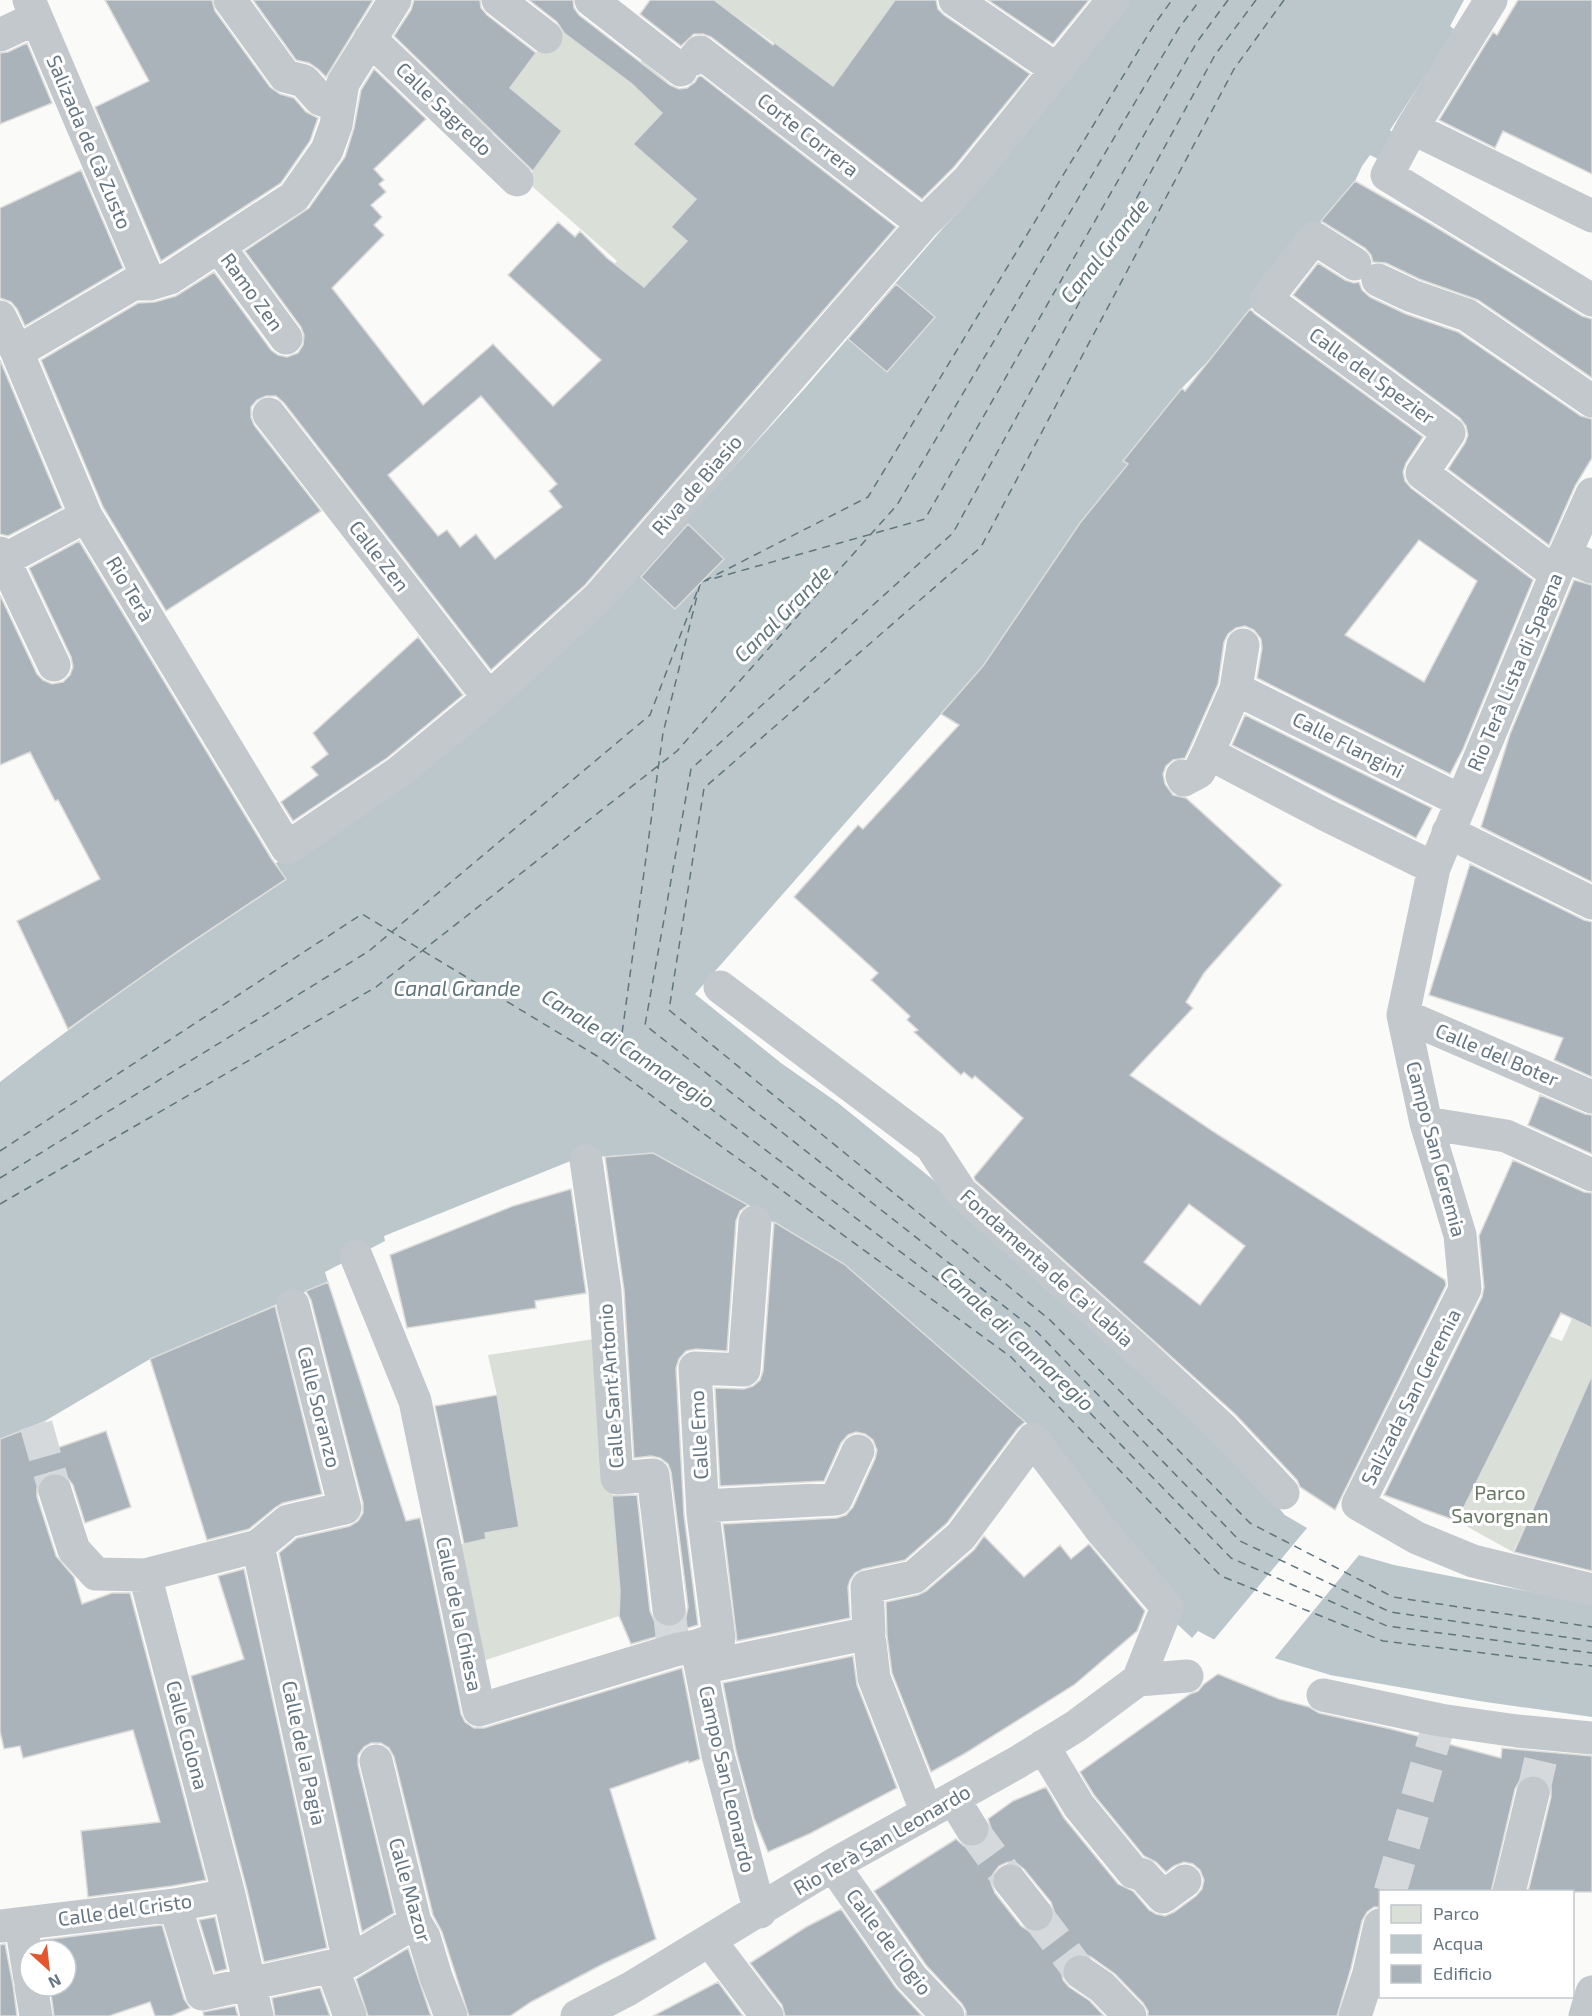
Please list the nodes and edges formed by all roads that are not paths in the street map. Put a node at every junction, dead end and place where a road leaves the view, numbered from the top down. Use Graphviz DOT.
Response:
graph roads {
  1 [pos="230,0"];
  2 [pos="395,0"];
  3 [pos="498,0"];
  4 [pos="591,0"];
  5 [pos="955,0"];
  6 [pos="1113,0"];
  7 [pos="1491,0"];
  8 [pos="32,9"];
  9 [pos="0,35"];
  10 [pos="546,37"];
  11 [pos="370,39"];
  12 [pos="1056,69"];
  13 [pos="339,106"];
  14 [pos="1412,128"];
  15 [pos="517,180"];
  16 [pos="1592,216"];
  17 [pos="922,224"];
  18 [pos="219,247"];
  19 [pos="150,284"];
  20 [pos="1592,300"];
  21 [pos="0,317"];
  22 [pos="286,338"];
  23 [pos="17,352"];
  24 [pos="1592,401"];
  25 [pos="269,414"];
  26 [pos="1592,494"];
  27 [pos="86,516"];
  28 [pos="2,557"];
  29 [pos="1571,565"];
  30 [pos="1243,645"];
  31 [pos="54,665"];
  32 [pos="1236,689"];
  33 [pos="489,698"];
  34 [pos="1210,748"];
  35 [pos="1182,776"];
  36 [pos="1461,801"];
  37 [pos="287,848"];
  38 [pos="1440,851"];
  39 [pos="1592,903"];
  40 [pos="720,987"];
  41 [pos="1403,1014"];
  42 [pos="1592,1097"];
  43 [pos="1426,1123"];
  44 [pos="586,1160"];
  45 [pos="1592,1175"];
  46 [pos="755,1222"];
  47 [pos="356,1257"];
  48 [pos="1465,1289"];
  49 [pos="293,1305"];
  50 [pos="858,1451"];
  51 [pos="55,1491"];
  52 [pos="1283,1493"];
  53 [pos="703,1506"];
  54 [pos="258,1546"];
  55 [pos="144,1575"];
  56 [pos="1592,1590"];
  57 [pos="669,1609"];
  58 [pos="870,1643"];
  59 [pos="686,1652"];
  60 [pos="1187,1676"];
  61 [pos="1138,1680"];
  62 [pos="1323,1695"];
  63 [pos="1592,1738"];
  64 [pos="1043,1746"];
  65 [pos="376,1761"];
  66 [pos="1533,1792"];
  67 [pos="940,1806"];
  68 [pos="972,1829"];
  69 [pos="833,1865"];
  70 [pos="1010,1881"];
  71 [pos="1185,1881"];
  72 [pos="1509,1890"];
  73 [pos="229,1895"];
  74 [pos="175,1905"];
  75 [pos="760,1911"];
  76 [pos="1036,1914"];
  77 [pos="415,1922"];
  78 [pos="11,1925"];
  79 [pos="1379,1929"];
  80 [pos="710,1941"];
  81 [pos="18,1945"];
  82 [pos="341,1964"];
  83 [pos="1080,1972"];
  84 [pos="250,1984"];
  85 [pos="1592,1992"];
  86 [pos="33,1998"];
  87 [pos="36,2016"];
  88 [pos="257,2016"];
  89 [pos="350,2016"];
  90 [pos="451,2016"];
  91 [pos="578,2016"];
  92 [pos="767,2016"];
  93 [pos="948,2016"];
  94 [pos="1130,2016"];
  95 [pos="1354,2016"];
  96 [pos="1585,2016"];
  1 -- 13 [label="street"];
  2 -- 11 [label="street"];
  3 -- 10 [label="street"];
  4 -- 17 [label="street, Corte Correra"];
  5 -- 12 [label="street"];
  6 -- 12 [label="street, Riva de Biasio"];
  7 -- 14 [label="street"];
  8 -- 9 [label="street"];
  8 -- 19 [label="street, Salizada de Cà Zusto"];
  11 -- 13 [label="street"];
  11 -- 15 [label="street, Calle Sagredo"];
  12 -- 17 [label="street, Riva de Biasio"];
  13 -- 18 [label="street"];
  14 -- 16 [label="street"];
  14 -- 20 [label="street"];
  17 -- 33 [label="street, Riva de Biasio"];
  18 -- 19 [label="street"];
  18 -- 22 [label="street, Ramo Zen"];
  19 -- 23 [label="street"];
  21 -- 23 [label="street, Rio Terà"];
  23 -- 27 [label="street, Rio Terà"];
  24 -- 29 [label="street, Calle del Spezier"];
  25 -- 33 [label="street, Calle Zen"];
  26 -- 29 [label="street, Rio Terà Lista di Spagna"];
  27 -- 28 [label="street"];
  27 -- 37 [label="street, Rio Terà"];
  28 -- 31 [label="street"];
  29 -- 36 [label="street, Rio Terà Lista di Spagna"];
  30 -- 32 [label="street"];
  32 -- 34 [label="street"];
  32 -- 36 [label="street, Calle Flangini"];
  33 -- 37 [label="street, Riva de Biasio"];
  34 -- 35 [label="street"];
  34 -- 38 [label="street"];
  36 -- 38 [label="street, Rio Terà Lista di Spagna"];
  38 -- 39 [label="street"];
  38 -- 41 [label="street, Campo San Geremia"];
  40 -- 52 [label="street, Fondamenta de Ca' Labia"];
  41 -- 42 [label="street, Calle del Boter"];
  41 -- 43 [label="street, Campo San Geremia"];
  43 -- 45 [label="street"];
  43 -- 48 [label="street, Campo San Geremia"];
  44 -- 57 [label="street, Calle Sant'Antonio"];
  46 -- 53 [label="street, Calle Emo"];
  47 -- 59 [label="street, Calle de la Chiesa"];
  48 -- 56 [label="street, Salizada San Geremia"];
  49 -- 54 [label="street, Calle Soranzo"];
  50 -- 53 [label="street"];
  51 -- 55 [label="street"];
  53 -- 59 [label="street, Calle Emo"];
  54 -- 55 [label="street"];
  54 -- 82 [label="street, Calle de la Pagia"];
  55 -- 73 [label="street, Calle Colona"];
  58 -- 67 [label="street"];
  59 -- 61 [label="street"];
  59 -- 75 [label="street, Campo San Leonardo"];
  60 -- 61 [label="street"];
  61 -- 64 [label="street, Rio Terà San Leonardo"];
  62 -- 63 [label="street"];
  64 -- 67 [label="street, Rio Terà San Leonardo"];
  64 -- 71 [label="street"];
  65 -- 77 [label="street, Calle Mazor"];
  66 -- 72 [label="street"];
  67 -- 68 [label="street"];
  67 -- 69 [label="street, Rio Terà San Leonardo"];
  69 -- 75 [label="street, Rio Terà San Leonardo"];
  69 -- 93 [label="street, Calle de l'Ogio"];
  70 -- 76 [label="street"];
  73 -- 74 [label="street, Calle del Cristo"];
  73 -- 84 [label="street, Calle Colona"];
  74 -- 78 [label="street, Calle del Cristo"];
  74 -- 84 [label="street"];
  75 -- 80 [label="street, Rio Terà San Leonardo"];
  77 -- 82 [label="street"];
  77 -- 90 [label="street, Calle Mazor"];
  78 -- 81 [label="street"];
  79 -- 95 [label="street"];
  80 -- 91 [label="street, Rio Terà San Leonardo"];
  80 -- 92 [label="street"];
  82 -- 84 [label="street"];
  82 -- 89 [label="street, Calle de la Pagia"];
  83 -- 94 [label="street"];
  84 -- 88 [label="street, Calle Colona"];
  85 -- 96 [label="street"];
  86 -- 87 [label="street"];
}
